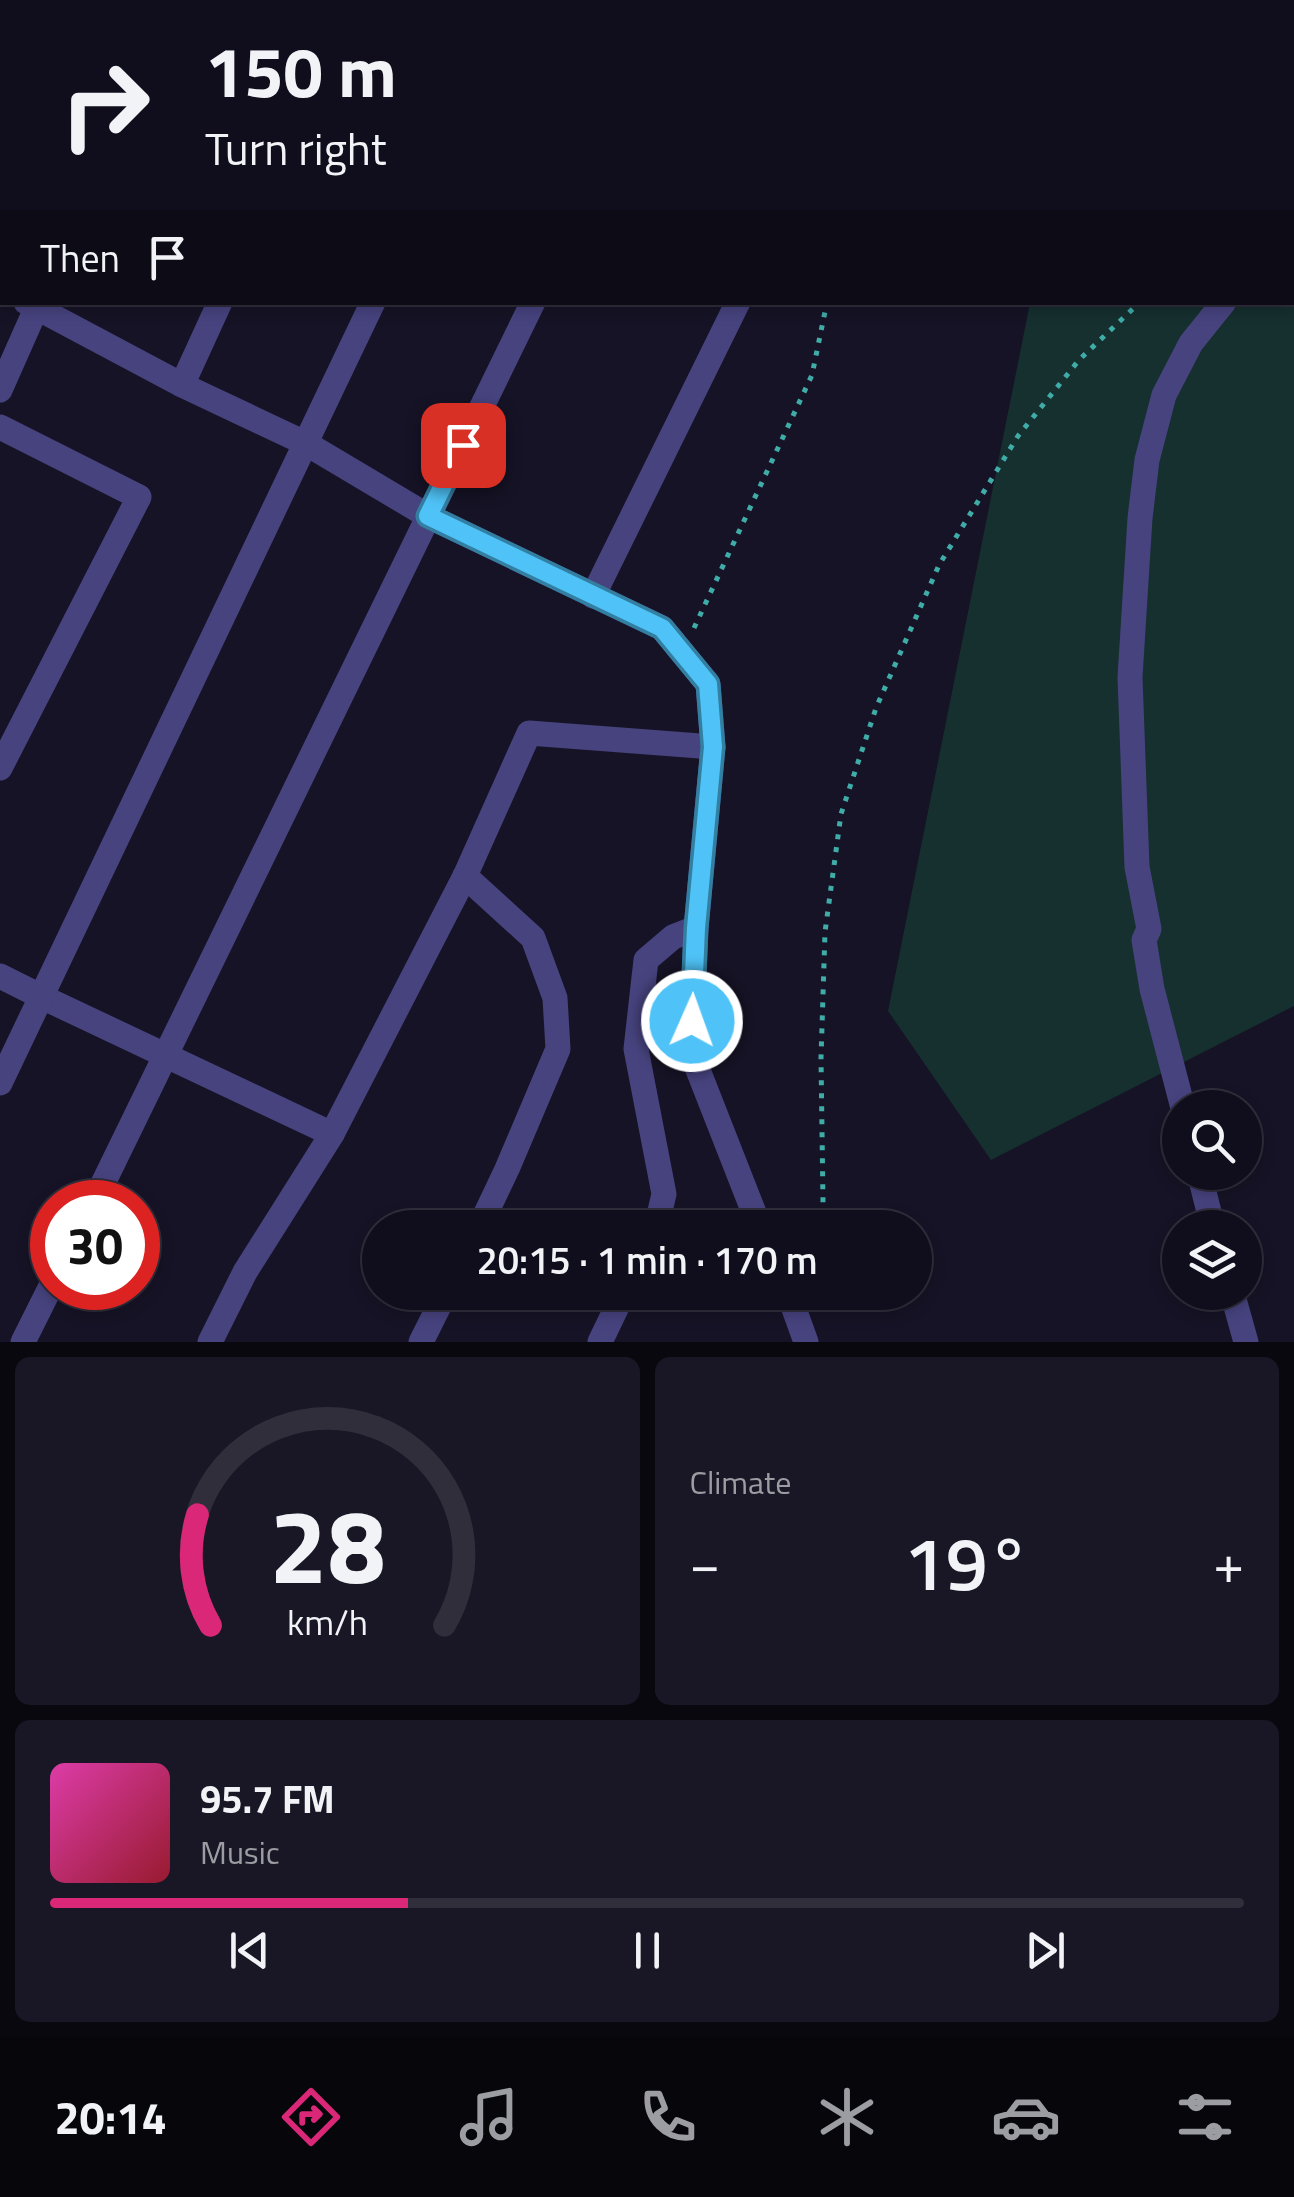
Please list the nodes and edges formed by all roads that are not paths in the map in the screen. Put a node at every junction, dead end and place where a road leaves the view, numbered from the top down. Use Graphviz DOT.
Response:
graph roads {
  1 [pos="34,305"];
  2 [pos="36,305"];
  3 [pos="219,305"];
  4 [pos="371,305"];
  5 [pos="532,305"];
  6 [pos="737,305"];
  7 [pos="1222,305"];
  8 [pos="182,385"];
  9 [pos="0,390"];
  10 [pos="0,428"];
  11 [pos="307,444"];
  12 [pos="428,516"];
  13 [pos="593,596"];
  14 [pos="713,747"];
  15 [pos="0,768"];
  16 [pos="465,876"];
  17 [pos="696,928"];
  18 [pos="0,976"];
  19 [pos="42,997"];
  20 [pos="167,1057"];
  21 [pos="0,1083"];
  22 [pos="1177,1090"];
  23 [pos="332,1134"];
  24 [pos="105,1180"];
  25 [pos="487,1210"];
  26 [pos="660,1210"];
  27 [pos="753,1210"];
  28 [pos="39,1310"];
  29 [pos="437,1310"];
  30 [pos="615,1310"];
  31 [pos="794,1310"];
  32 [pos="1237,1310"];
  33 [pos="24,1342"];
  34 [pos="210,1342"];
  35 [pos="422,1342"];
  36 [pos="600,1342"];
  37 [pos="806,1342"];
  38 [pos="1246,1342"];
  1 -- 9 [label="street"];
  2 -- 8 [label="street"];
  3 -- 8 [label="street"];
  4 -- 11 [label="street"];
  5 -- 12 [label="street"];
  6 -- 13 [label="street"];
  7 -- 22 [label="street"];
  8 -- 11 [label="street"];
  10 -- 15 [label="street"];
  11 -- 12 [label="street"];
  11 -- 19 [label="street"];
  12 -- 13 [label="street"];
  12 -- 20 [label="street"];
  13 -- 14 [label="street"];
  14 -- 16 [label="street"];
  14 -- 17 [label="street"];
  16 -- 23 [label="street"];
  16 -- 25 [label="street"];
  17 -- 26 [label="street"];
  17 -- 27 [label="street"];
  18 -- 19 [label="street"];
  19 -- 20 [label="street"];
  19 -- 21 [label="street"];
  20 -- 23 [label="street"];
  20 -- 24 [label="street"];
  23 -- 34 [label="street"];
  28 -- 33 [label="street"];
  29 -- 35 [label="street"];
  30 -- 36 [label="street"];
  31 -- 37 [label="street"];
  32 -- 38 [label="street"];
}
